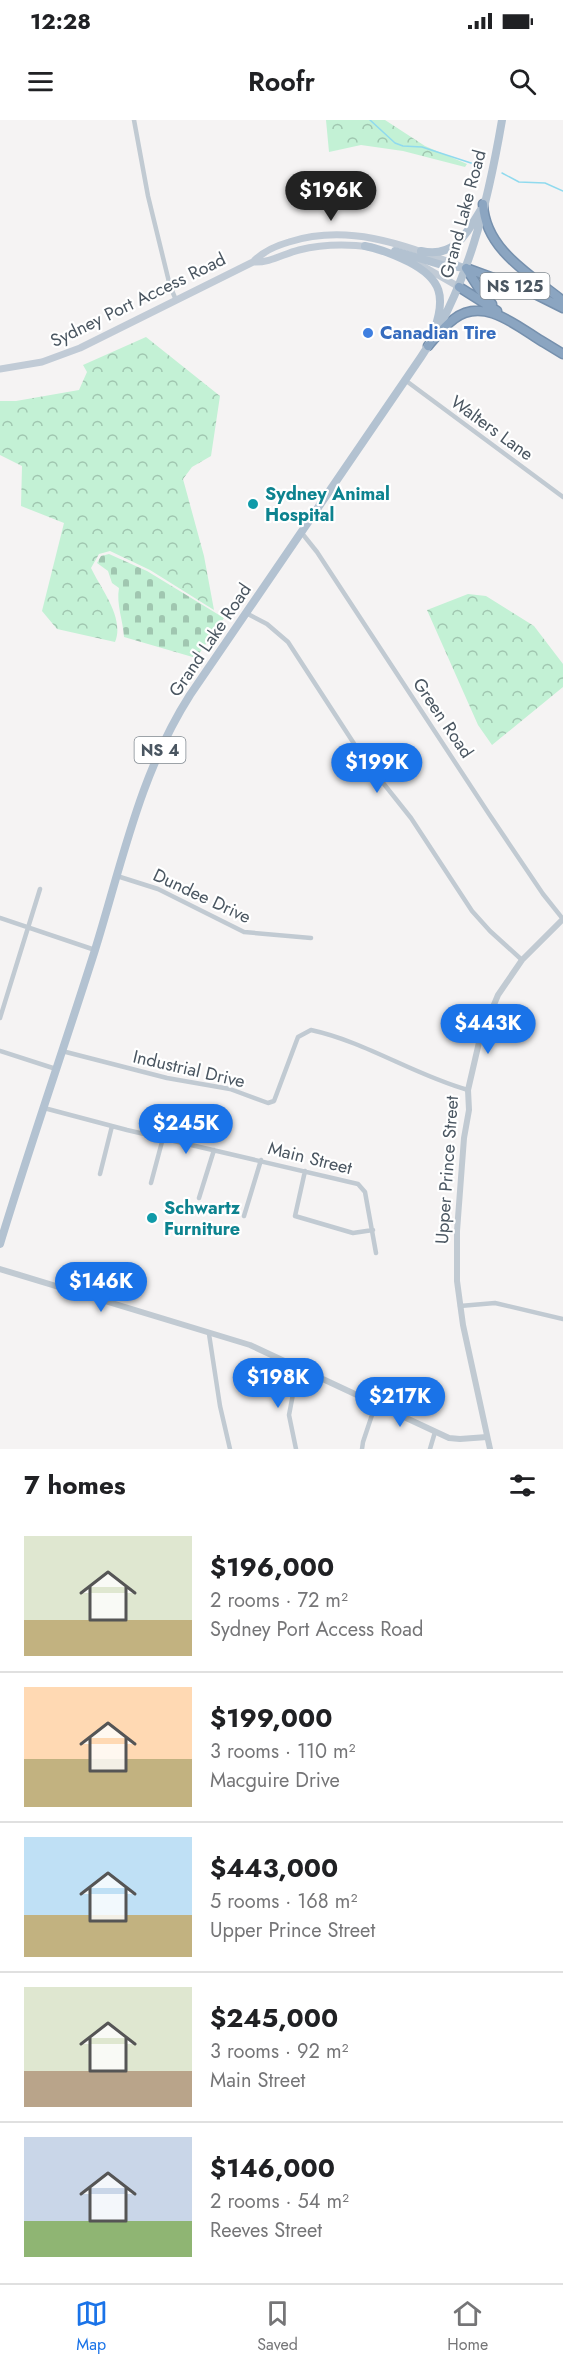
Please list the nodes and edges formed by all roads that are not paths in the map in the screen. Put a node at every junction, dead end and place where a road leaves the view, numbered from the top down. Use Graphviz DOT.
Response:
graph roads {
  1 [pos="134,120"];
  2 [pos="502,120"];
  3 [pos="483,204"];
  4 [pos="365,246"];
  5 [pos="421,251"];
  6 [pos="253,262"];
  7 [pos="466,268"];
  8 [pos="459,287"];
  9 [pos="176,300"];
  10 [pos="563,302"];
  11 [pos="563,308"];
  12 [pos="513,321"];
  13 [pos="543,342"];
  14 [pos="428,346"];
  15 [pos="563,354"];
  16 [pos="0,369"];
  17 [pos="405,380"];
  18 [pos="563,497"];
  19 [pos="301,532"];
  20 [pos="246,613"];
  21 [pos="117,876"];
  22 [pos="40,889"];
  23 [pos="0,918"];
  24 [pos="563,919"];
  25 [pos="28,927"];
  26 [pos="311,938"];
  27 [pos="95,950"];
  28 [pos="522,960"];
  29 [pos="0,1018"];
  30 [pos="0,1051"];
  31 [pos="62,1052"];
  32 [pos="56,1069"];
  33 [pos="468,1090"];
  34 [pos="44,1108"];
  35 [pos="112,1126"];
  36 [pos="163,1138"];
  37 [pos="214,1150"];
  38 [pos="261,1160"];
  39 [pos="305,1171"];
  40 [pos="100,1174"];
  41 [pos="151,1183"];
  42 [pos="199,1198"];
  43 [pos="244,1216"];
  44 [pos="373,1230"];
  45 [pos="0,1244"];
  46 [pos="376,1253"];
  47 [pos="0,1269"];
  48 [pos="460,1306"];
  49 [pos="563,1318"];
  50 [pos="209,1334"];
  51 [pos="298,1368"];
  52 [pos="376,1403"];
  53 [pos="435,1431"];
  54 [pos="487,1437"];
  55 [pos="230,1449"];
  56 [pos="296,1449"];
  57 [pos="362,1449"];
  58 [pos="430,1449"];
  59 [pos="490,1449"];
  1 -- 9 [label="street"];
  2 -- 3 [label="main road, Grand Lake Road / NS 4"];
  3 -- 5 [label="main road"];
  3 -- 7 [label="main road, Grand Lake Road / NS 4"];
  3 -- 10 [label="highway"];
  4 -- 6 [label="main road, Sydney Port Access Road"];
  4 -- 7 [label="main road"];
  4 -- 8 [label="main road, Sydney Port Access Road"];
  4 -- 14 [label="main road"];
  5 -- 6 [label="main road, Sydney Port Access Road"];
  5 -- 7 [label="main road, Sydney Port Access Road"];
  6 -- 9 [label="main road, Sydney Port Access Road"];
  7 -- 8 [label="main road, Grand Lake Road / NS 4"];
  7 -- 11 [label="highway, NS 125"];
  7 -- 12 [label="highway"];
  8 -- 12 [label="highway, NS 125"];
  8 -- 14 [label="main road, Grand Lake Road / NS 4"];
  9 -- 16 [label="main road, Sydney Port Access Road"];
  12 -- 13 [label="highway, NS 125"];
  13 -- 14 [label="highway"];
  13 -- 15 [label="highway, NS 125"];
  14 -- 17 [label="main road, Grand Lake Road / NS 4"];
  17 -- 18 [label="street, Walters Lane"];
  17 -- 19 [label="main road, Grand Lake Road / NS 4"];
  19 -- 20 [label="main road, Grand Lake Road / NS 4"];
  19 -- 24 [label="street, Green Road"];
  20 -- 21 [label="main road, Grand Lake Road / NS 4"];
  20 -- 28 [label="street"];
  21 -- 26 [label="street, Dundee Drive"];
  21 -- 27 [label="main road, Grand Lake Road / NS 4"];
  22 -- 25 [label="street"];
  23 -- 25 [label="street"];
  24 -- 28 [label="street, Upper Prince Street"];
  25 -- 27 [label="street"];
  25 -- 29 [label="street"];
  27 -- 31 [label="main road, Grand Lake Road / NS 4"];
  28 -- 33 [label="street, Upper Prince Street"];
  30 -- 32 [label="street"];
  31 -- 32 [label="main road, Grand Lake Road / NS 4"];
  31 -- 33 [label="street, Industrial Drive"];
  32 -- 34 [label="main road, Grand Lake Road / NS 4"];
  33 -- 48 [label="street, Upper Prince Street"];
  34 -- 35 [label="street, Main Street"];
  34 -- 45 [label="main road, Grand Lake Road / NS 4"];
  35 -- 36 [label="street, Main Street"];
  35 -- 40 [label="street"];
  36 -- 37 [label="street, Main Street"];
  36 -- 41 [label="street"];
  37 -- 38 [label="street, Main Street"];
  37 -- 42 [label="street"];
  38 -- 39 [label="street, Main Street"];
  38 -- 43 [label="street"];
  39 -- 44 [label="street, Main Street"];
  39 -- 44 [label="street"];
  44 -- 46 [label="street, Main Street"];
  47 -- 50 [label="street"];
  48 -- 49 [label="street"];
  48 -- 54 [label="street, Upper Prince Street"];
  50 -- 51 [label="street"];
  50 -- 55 [label="street"];
  51 -- 52 [label="street"];
  51 -- 56 [label="street"];
  52 -- 53 [label="street"];
  52 -- 57 [label="street"];
  53 -- 54 [label="street"];
  53 -- 58 [label="street"];
  54 -- 59 [label="street, Upper Prince Street"];
}
